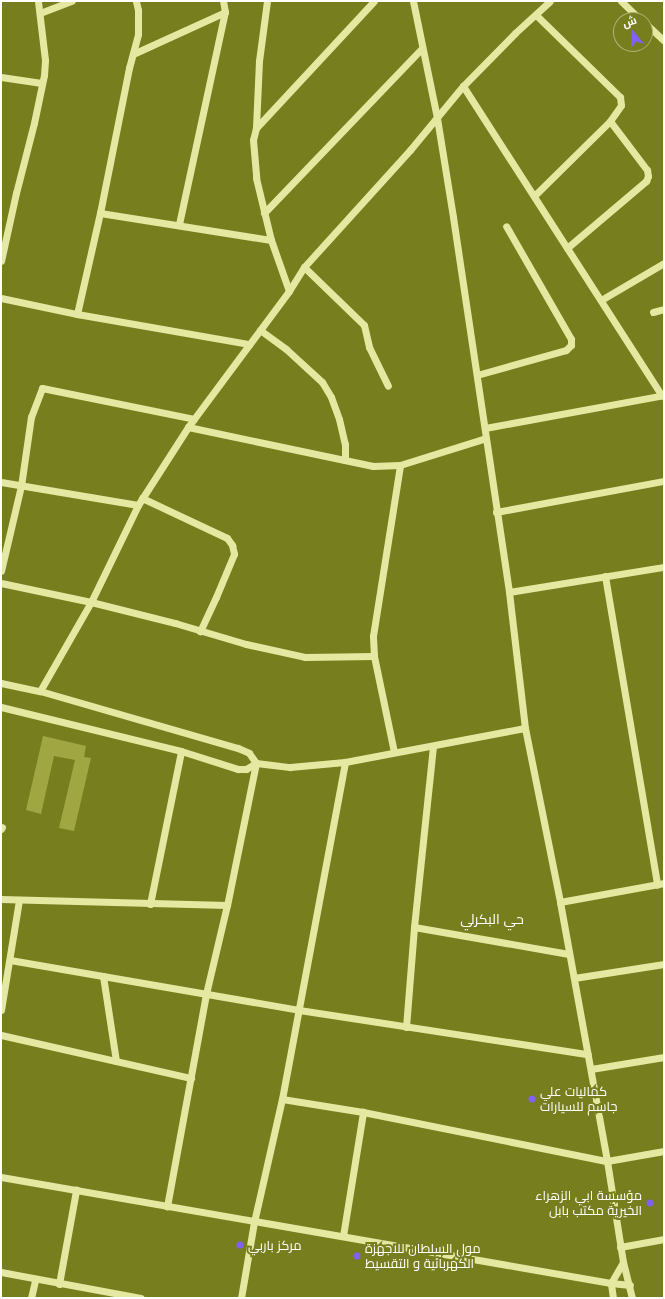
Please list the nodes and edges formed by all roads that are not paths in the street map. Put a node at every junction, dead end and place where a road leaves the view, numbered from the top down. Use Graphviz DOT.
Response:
graph roads {
  1 [pos="38,1"];
  2 [pos="72,1"];
  3 [pos="136,1"];
  4 [pos="223,1"];
  5 [pos="267,1"];
  6 [pos="374,1"];
  7 [pos="413,1"];
  8 [pos="550,1"];
  9 [pos="621,1"];
  10 [pos="225,12"];
  11 [pos="633,12"];
  12 [pos="40,13"];
  13 [pos="536,15"];
  14 [pos="653,31"];
  15 [pos="664,41"];
  16 [pos="422,48"];
  17 [pos="133,54"];
  18 [pos="1,77"];
  19 [pos="42,83"];
  20 [pos="463,86"];
  21 [pos="437,118"];
  22 [pos="610,121"];
  23 [pos="256,128"];
  24 [pos="534,196"];
  25 [pos="264,212"];
  26 [pos="100,213"];
  27 [pos="179,224"];
  28 [pos="506,226"];
  29 [pos="271,240"];
  30 [pos="567,248"];
  31 [pos="1,261"];
  32 [pos="664,263"];
  33 [pos="304,267"];
  34 [pos="289,292"];
  35 [pos="1,298"];
  36 [pos="601,300"];
  37 [pos="664,309"];
  38 [pos="653,312"];
  39 [pos="77,314"];
  40 [pos="260,330"];
  41 [pos="249,344"];
  42 [pos="477,375"];
  43 [pos="388,386"];
  44 [pos="663,395"];
  45 [pos="194,419"];
  46 [pos="188,427"];
  47 [pos="484,428"];
  48 [pos="486,438"];
  49 [pos="345,460"];
  50 [pos="400,465"];
  51 [pos="664,481"];
  52 [pos="1,482"];
  53 [pos="21,486"];
  54 [pos="142,498"];
  55 [pos="138,505"];
  56 [pos="496,512"];
  57 [pos="664,567"];
  58 [pos="1,571"];
  59 [pos="605,576"];
  60 [pos="1,583"];
  61 [pos="509,592"];
  62 [pos="91,602"];
  63 [pos="200,631"];
  64 [pos="374,656"];
  65 [pos="1,683"];
  66 [pos="40,690"];
  67 [pos="1,707"];
  68 [pos="525,728"];
  69 [pos="433,746"];
  70 [pos="181,751"];
  71 [pos="394,752"];
  72 [pos="345,762"];
  73 [pos="256,763"];
  74 [pos="661,884"];
  75 [pos="1,899"];
  76 [pos="18,900"];
  77 [pos="560,902"];
  78 [pos="150,904"];
  79 [pos="227,905"];
  80 [pos="414,927"];
  81 [pos="569,954"];
  82 [pos="10,960"];
  83 [pos="664,964"];
  84 [pos="103,976"];
  85 [pos="574,978"];
  86 [pos="206,994"];
  87 [pos="1,1010"];
  88 [pos="298,1010"];
  89 [pos="406,1027"];
  90 [pos="1,1036"];
  91 [pos="588,1054"];
  92 [pos="664,1057"];
  93 [pos="116,1061"];
  94 [pos="591,1069"];
  95 [pos="191,1078"];
  96 [pos="282,1099"];
  97 [pos="363,1112"];
  98 [pos="664,1151"];
  99 [pos="607,1160"];
  100 [pos="1,1177"];
  101 [pos="76,1190"];
  102 [pos="167,1206"];
  103 [pos="254,1222"];
  104 [pos="342,1236"];
  105 [pos="664,1239"];
  106 [pos="620,1247"];
  107 [pos="623,1262"];
  108 [pos="1,1272"];
  109 [pos="35,1280"];
  110 [pos="611,1283"];
  111 [pos="59,1284"];
  112 [pos="630,1285"];
  113 [pos="113,1295"];
  114 [pos="31,1298"];
  115 [pos="141,1298"];
  116 [pos="241,1298"];
  117 [pos="613,1298"];
  118 [pos="632,1298"];
  1 -- 12 [label="street"];
  2 -- 12 [label="street"];
  3 -- 17 [label="street"];
  4 -- 10 [label="street"];
  5 -- 23 [label="street"];
  6 -- 23 [label="street"];
  7 -- 16 [label="street"];
  8 -- 13 [label="street"];
  9 -- 11 [label="street"];
  10 -- 17 [label="street"];
  10 -- 27 [label="street"];
  12 -- 19 [label="street"];
  13 -- 20 [label="street"];
  13 -- 22 [label="street"];
  14 -- 15 [label="street"];
  16 -- 21 [label="street"];
  16 -- 25 [label="street"];
  17 -- 26 [label="street"];
  18 -- 19 [label="street"];
  19 -- 31 [label="street"];
  20 -- 21 [label="street"];
  20 -- 24 [label="street"];
  21 -- 33 [label="street"];
  21 -- 42 [label="street"];
  22 -- 24 [label="street"];
  22 -- 30 [label="street"];
  23 -- 25 [label="street"];
  24 -- 30 [label="street"];
  25 -- 29 [label="street"];
  26 -- 27 [label="street"];
  26 -- 39 [label="street"];
  27 -- 29 [label="street"];
  28 -- 42 [label="street"];
  29 -- 34 [label="street"];
  30 -- 36 [label="street"];
  32 -- 36 [label="street"];
  33 -- 34 [label="street"];
  33 -- 43 [label="street"];
  34 -- 40 [label="street"];
  35 -- 39 [label="street"];
  36 -- 44 [label="street"];
  37 -- 38 [label="street"];
  39 -- 41 [label="street"];
  40 -- 41 [label="street"];
  40 -- 49 [label="street"];
  41 -- 45 [label="street"];
  42 -- 47 [label="street"];
  44 -- 47 [label="street"];
  45 -- 46 [label="street"];
  45 -- 53 [label="street"];
  46 -- 49 [label="street"];
  46 -- 54 [label="street"];
  47 -- 48 [label="street"];
  48 -- 50 [label="street"];
  48 -- 56 [label="street"];
  49 -- 50 [label="street"];
  50 -- 64 [label="street"];
  51 -- 56 [label="street"];
  52 -- 53 [label="street"];
  53 -- 55 [label="street"];
  53 -- 58 [label="street"];
  54 -- 55 [label="street"];
  54 -- 63 [label="street"];
  55 -- 62 [label="street"];
  56 -- 61 [label="street"];
  57 -- 59 [label="street"];
  59 -- 61 [label="street"];
  59 -- 74 [label="street"];
  60 -- 62 [label="street"];
  61 -- 68 [label="street"];
  62 -- 63 [label="street"];
  62 -- 66 [label="street"];
  63 -- 64 [label="street"];
  64 -- 71 [label="street"];
  65 -- 66 [label="street"];
  66 -- 73 [label="street"];
  67 -- 70 [label="street"];
  68 -- 69 [label="street"];
  68 -- 77 [label="street"];
  69 -- 71 [label="street"];
  69 -- 80 [label="street"];
  70 -- 73 [label="street"];
  70 -- 78 [label="street"];
  71 -- 72 [label="street"];
  72 -- 73 [label="street"];
  72 -- 88 [label="street"];
  73 -- 79 [label="street"];
  74 -- 77 [label="street"];
  75 -- 76 [label="street"];
  76 -- 78 [label="street"];
  76 -- 82 [label="street"];
  77 -- 81 [label="street"];
  78 -- 79 [label="street"];
  79 -- 86 [label="street"];
  80 -- 81 [label="street"];
  80 -- 89 [label="street"];
  81 -- 85 [label="street"];
  82 -- 84 [label="street"];
  82 -- 87 [label="street"];
  83 -- 85 [label="street"];
  84 -- 86 [label="street"];
  84 -- 93 [label="street"];
  85 -- 91 [label="street"];
  86 -- 88 [label="street"];
  86 -- 95 [label="street"];
  88 -- 89 [label="street"];
  88 -- 96 [label="street"];
  89 -- 91 [label="street"];
  90 -- 93 [label="street"];
  91 -- 94 [label="street"];
  92 -- 94 [label="street"];
  93 -- 95 [label="street"];
  94 -- 99 [label="street"];
  95 -- 102 [label="street"];
  96 -- 97 [label="street"];
  96 -- 103 [label="street"];
  97 -- 99 [label="street"];
  97 -- 104 [label="street"];
  98 -- 99 [label="street"];
  99 -- 106 [label="street"];
  100 -- 101 [label="street"];
  101 -- 102 [label="street"];
  101 -- 111 [label="street"];
  102 -- 103 [label="street"];
  103 -- 104 [label="street"];
  103 -- 116 [label="street"];
  104 -- 110 [label="street"];
  105 -- 106 [label="street"];
  106 -- 107 [label="street"];
  107 -- 110 [label="street"];
  107 -- 112 [label="street"];
  108 -- 109 [label="street"];
  109 -- 111 [label="street"];
  109 -- 114 [label="street"];
  110 -- 112 [label="street"];
  110 -- 117 [label="street"];
  111 -- 113 [label="street"];
  112 -- 118 [label="street"];
  113 -- 115 [label="street"];
}
